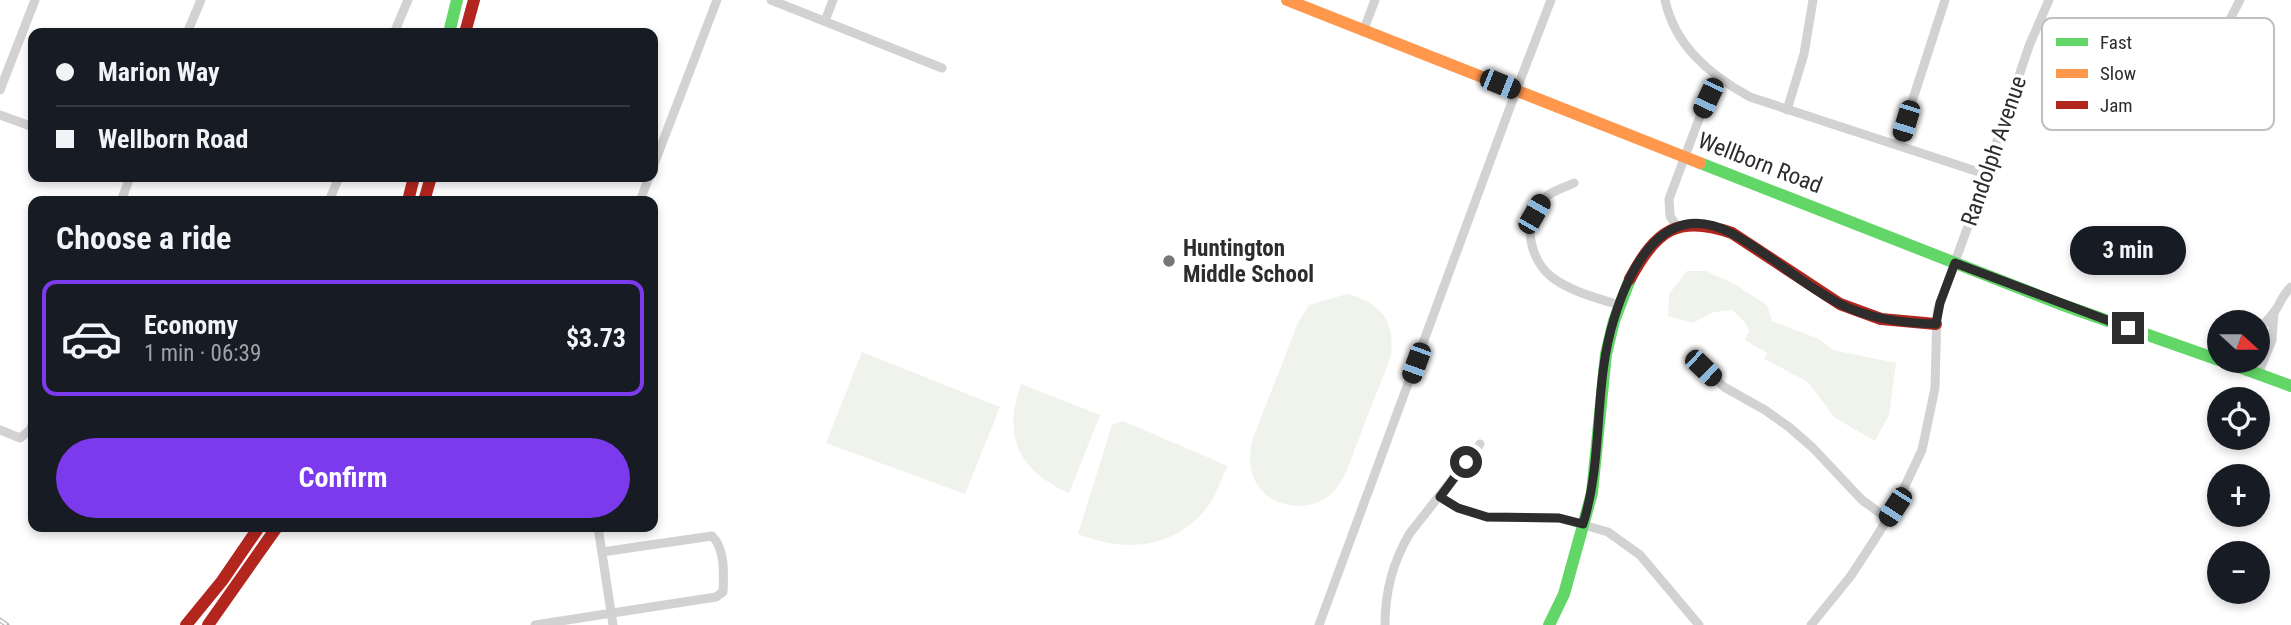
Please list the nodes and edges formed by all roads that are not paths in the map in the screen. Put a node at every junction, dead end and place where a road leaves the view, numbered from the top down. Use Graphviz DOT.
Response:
graph roads {
  1 [pos="35,0"];
  2 [pos="201,0"];
  3 [pos="408,0"];
  4 [pos="457,0"];
  5 [pos="474,0"];
  6 [pos="717,0"];
  7 [pos="771,0"];
  8 [pos="833,0"];
  9 [pos="1287,0"];
  10 [pos="1375,0"];
  11 [pos="1551,0"];
  12 [pos="1665,0"];
  13 [pos="1813,0"];
  14 [pos="1945,0"];
  15 [pos="2049,0"];
  16 [pos="2240,0"];
  17 [pos="2230,18"];
  18 [pos="825,22"];
  19 [pos="189,28"];
  20 [pos="396,28"];
  21 [pos="450,28"];
  22 [pos="467,28"];
  23 [pos="1364,29"];
  24 [pos="942,68"];
  25 [pos="1721,79"];
  26 [pos="0,90"];
  27 [pos="1516,90"];
  28 [pos="1787,110"];
  29 [pos="0,115"];
  30 [pos="28,125"];
  31 [pos="1898,145"];
  32 [pos="658,154"];
  33 [pos="1685,156"];
  34 [pos="1985,174"];
  35 [pos="1574,183"];
  36 [pos="1676,227"];
  37 [pos="1955,263"];
  38 [pos="2291,287"];
  39 [pos="1619,305"];
  40 [pos="2274,312"];
  41 [pos="2270,316"];
  42 [pos="1936,324"];
  43 [pos="2207,356"];
  44 [pos="1703,368"];
  45 [pos="2258,374"];
  46 [pos="2291,386"];
  47 [pos="0,430"];
  48 [pos="28,432"];
  49 [pos="1480,444"];
  50 [pos="1440,497"];
  51 [pos="1888,519"];
  52 [pos="1583,524"];
  53 [pos="255,532"];
  54 [pos="273,532"];
  55 [pos="599,532"];
  56 [pos="602,552"];
  57 [pos="611,613"];
  58 [pos="186,625"];
  59 [pos="208,625"];
  60 [pos="535,625"];
  61 [pos="613,625"];
  62 [pos="1319,625"];
  63 [pos="1385,625"];
  64 [pos="1549,625"];
  65 [pos="1699,625"];
  66 [pos="1811,625"];
  1 -- 26 [label="street"];
  2 -- 19 [label="street"];
  3 -- 20 [label="street"];
  4 -- 21 [label="street"];
  5 -- 22 [label="street"];
  6 -- 32 [label="street"];
  7 -- 18 [label="street"];
  8 -- 18 [label="street"];
  9 -- 23 [label="street, Wellborn Road"];
  10 -- 23 [label="street"];
  11 -- 27 [label="street"];
  12 -- 25 [label="street"];
  13 -- 28 [label="street"];
  14 -- 31 [label="street"];
  15 -- 34 [label="street, Randolph Avenue"];
  16 -- 17 [label="street"];
  18 -- 24 [label="street"];
  23 -- 27 [label="street, Wellborn Road"];
  25 -- 28 [label="street"];
  25 -- 33 [label="street"];
  27 -- 33 [label="street, Wellborn Road"];
  27 -- 62 [label="street"];
  28 -- 31 [label="street"];
  29 -- 30 [label="street"];
  31 -- 34 [label="street"];
  33 -- 36 [label="street"];
  33 -- 37 [label="street, Wellborn Road"];
  34 -- 37 [label="street, Randolph Avenue"];
  35 -- 39 [label="street"];
  36 -- 39 [label="street"];
  36 -- 42 [label="street"];
  37 -- 42 [label="street, Randolph Avenue"];
  37 -- 43 [label="street, Wellborn Road"];
  38 -- 40 [label="street"];
  39 -- 52 [label="street"];
  40 -- 41 [label="street"];
  40 -- 45 [label="street"];
  42 -- 51 [label="street, Randolph Avenue"];
  44 -- 51 [label="street"];
  45 -- 46 [label="street, Wellborn Road"];
  47 -- 48 [label="street"];
  49 -- 50 [label="street"];
  50 -- 52 [label="street"];
  50 -- 63 [label="street"];
  51 -- 66 [label="street, Randolph Avenue"];
  52 -- 64 [label="street"];
  52 -- 65 [label="street"];
  53 -- 58 [label="street"];
  54 -- 59 [label="street"];
  55 -- 56 [label="street"];
  56 -- 57 [label="street"];
  56 -- 57 [label="street"];
  57 -- 60 [label="street"];
  57 -- 61 [label="street"];
}
